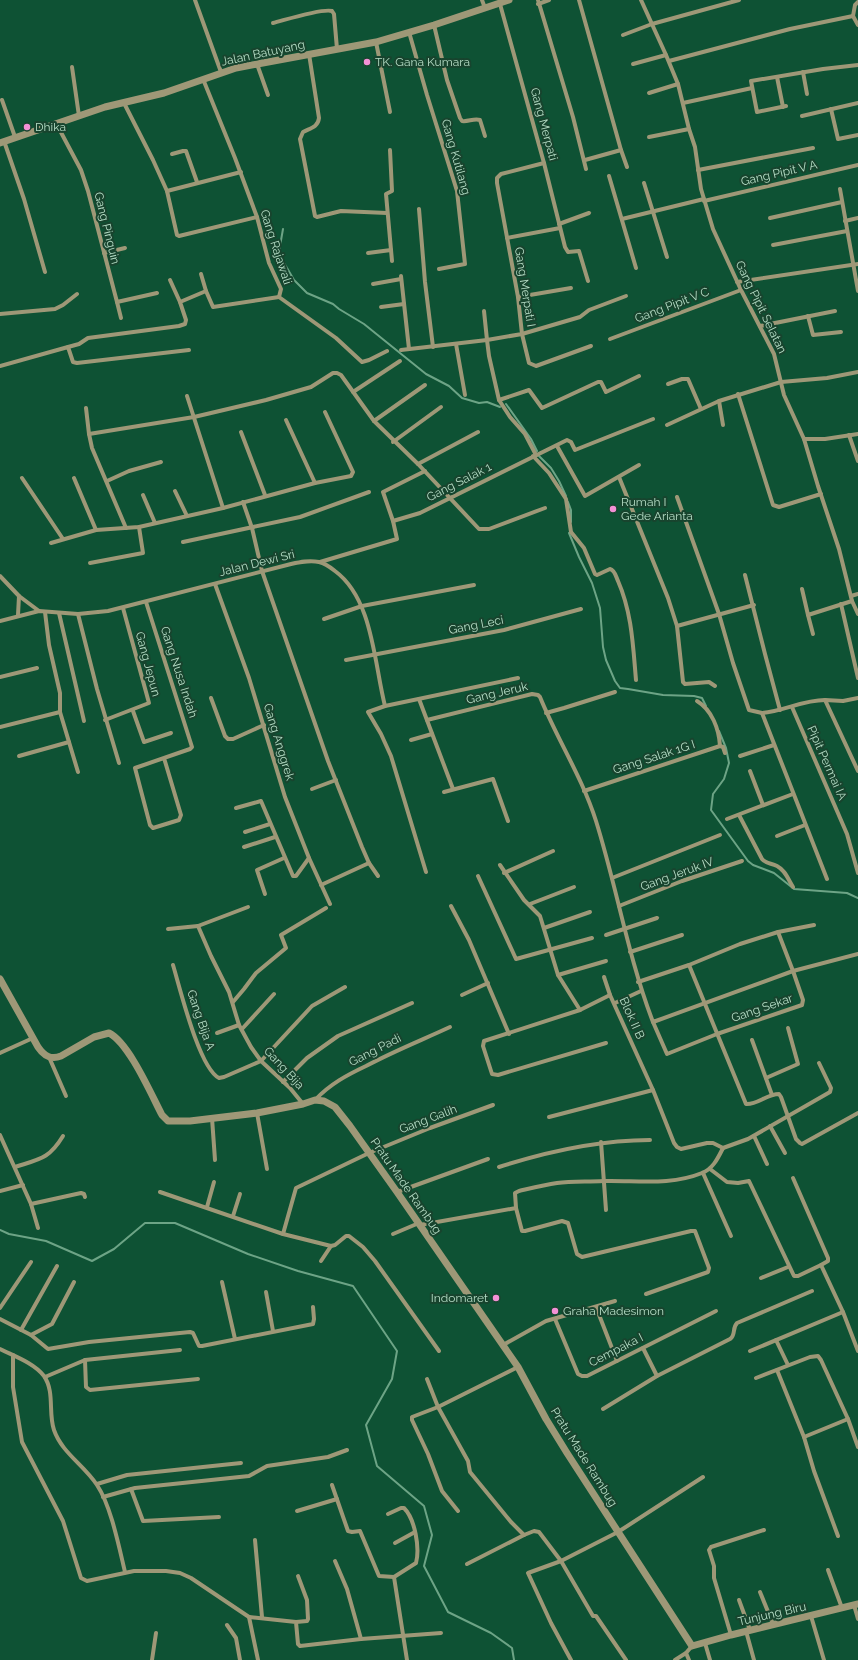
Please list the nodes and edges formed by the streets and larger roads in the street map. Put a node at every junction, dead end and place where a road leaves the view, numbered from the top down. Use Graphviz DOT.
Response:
graph roads {
  1 [pos="195,0"];
  2 [pos="482,0"];
  3 [pos="509,0"];
  4 [pos="548,0"];
  5 [pos="579,0"];
  6 [pos="641,0"];
  7 [pos="738,0"];
  8 [pos="538,2"];
  9 [pos="858,2"];
  10 [pos="500,4"];
  11 [pos="485,8"];
  12 [pos="853,16"];
  13 [pos="273,23"];
  14 [pos="652,24"];
  15 [pos="434,25"];
  16 [pos="858,25"];
  17 [pos="409,32"];
  18 [pos="622,35"];
  19 [pos="376,42"];
  20 [pos="337,49"];
  21 [pos="309,54"];
  22 [pos="666,55"];
  23 [pos="669,61"];
  24 [pos="256,63"];
  25 [pos="633,64"];
  26 [pos="858,65"];
  27 [pos="72,67"];
  28 [pos="221,72"];
  29 [pos="803,72"];
  30 [pos="777,77"];
  31 [pos="203,79"];
  32 [pos="678,84"];
  33 [pos="752,88"];
  34 [pos="649,93"];
  35 [pos="807,94"];
  36 [pos="268,96"];
  37 [pos="2,100"];
  38 [pos="683,102"];
  39 [pos="124,103"];
  40 [pos="858,103"];
  41 [pos="831,110"];
  42 [pos="390,112"];
  43 [pos="79,116"];
  44 [pos="802,116"];
  45 [pos="56,123"];
  46 [pos="689,129"];
  47 [pos="858,135"];
  48 [pos="485,136"];
  49 [pos="15,137"];
  50 [pos="649,138"];
  51 [pos="2,142"];
  52 [pos="813,148"];
  53 [pos="390,150"];
  54 [pos="621,150"];
  55 [pos="172,154"];
  56 [pos="585,160"];
  57 [pos="544,163"];
  58 [pos="858,165"];
  59 [pos="627,167"];
  60 [pos="586,169"];
  61 [pos="698,170"];
  62 [pos="240,172"];
  63 [pos="610,176"];
  64 [pos="197,182"];
  65 [pos="644,183"];
  66 [pos="840,189"];
  67 [pos="166,191"];
  68 [pos="704,200"];
  69 [pos="842,202"];
  70 [pos="419,209"];
  71 [pos="653,211"];
  72 [pos="387,213"];
  73 [pos="589,214"];
  74 [pos="256,217"];
  75 [pos="770,218"];
  76 [pos="858,218"];
  77 [pos="622,219"];
  78 [pos="845,220"];
  79 [pos="559,226"];
  80 [pos="847,231"];
  81 [pos="507,238"];
  82 [pos="773,246"];
  83 [pos="125,248"];
  84 [pos="391,250"];
  85 [pos="368,253"];
  86 [pos="104,254"];
  87 [pos="667,257"];
  88 [pos="392,260"];
  89 [pos="856,264"];
  90 [pos="636,268"];
  91 [pos="439,269"];
  92 [pos="45,272"];
  93 [pos="201,274"];
  94 [pos="170,280"];
  95 [pos="588,281"];
  96 [pos="737,282"];
  97 [pos="373,284"];
  98 [pos="571,288"];
  99 [pos="741,290"];
  100 [pos="206,291"];
  101 [pos="858,291"];
  102 [pos="157,293"];
  103 [pos="77,294"];
  104 [pos="626,296"];
  105 [pos="518,297"];
  106 [pos="279,298"];
  107 [pos="117,302"];
  108 [pos="180,302"];
  109 [pos="404,304"];
  110 [pos="381,308"];
  111 [pos="484,311"];
  112 [pos="835,311"];
  113 [pos="0,314"];
  114 [pos="808,316"];
  115 [pos="121,318"];
  116 [pos="760,326"];
  117 [pos="841,332"];
  118 [pos="522,334"];
  119 [pos="610,339"];
  120 [pos="487,340"];
  121 [pos="456,344"];
  122 [pos="591,346"];
  123 [pos="68,347"];
  124 [pos="433,347"];
  125 [pos="409,349"];
  126 [pos="189,350"];
  127 [pos="401,350"];
  128 [pos="387,351"];
  129 [pos="400,361"];
  130 [pos="0,366"];
  131 [pos="858,374"];
  132 [pos="639,376"];
  133 [pos="781,382"];
  134 [pos="668,384"];
  135 [pos="425,385"];
  136 [pos="353,392"];
  137 [pos="738,394"];
  138 [pos="465,395"];
  139 [pos="187,396"];
  140 [pos="499,400"];
  141 [pos="719,401"];
  142 [pos="441,407"];
  143 [pos="86,408"];
  144 [pos="701,408"];
  145 [pos="325,412"];
  146 [pos="194,417"];
  147 [pos="653,419"];
  148 [pos="286,420"];
  149 [pos="374,420"];
  150 [pos="667,425"];
  151 [pos="723,425"];
  152 [pos="241,432"];
  153 [pos="478,432"];
  154 [pos="89,434"];
  155 [pos="858,434"];
  156 [pos="849,435"];
  157 [pos="804,439"];
  158 [pos="393,442"];
  159 [pos="557,446"];
  160 [pos="535,455"];
  161 [pos="858,461"];
  162 [pos="161,462"];
  163 [pos="418,464"];
  164 [pos="639,465"];
  165 [pos="425,471"];
  166 [pos="619,477"];
  167 [pos="22,478"];
  168 [pos="74,478"];
  169 [pos="107,481"];
  170 [pos="314,482"];
  171 [pos="176,491"];
  172 [pos="369,492"];
  173 [pos="821,494"];
  174 [pos="143,495"];
  175 [pos="266,495"];
  176 [pos="677,497"];
  177 [pos="450,498"];
  178 [pos="243,502"];
  179 [pos="223,508"];
  180 [pos="545,508"];
  181 [pos="187,516"];
  182 [pos="393,521"];
  183 [pos="155,523"];
  184 [pos="139,527"];
  185 [pos="126,528"];
  186 [pos="252,528"];
  187 [pos="96,530"];
  188 [pos="62,539"];
  189 [pos="183,542"];
  190 [pos="51,543"];
  191 [pos="320,562"];
  192 [pos="90,563"];
  193 [pos="262,571"];
  194 [pos="745,575"];
  195 [pos="0,576"];
  196 [pos="215,584"];
  197 [pos="474,585"];
  198 [pos="802,589"];
  199 [pos="858,594"];
  200 [pos="19,596"];
  201 [pos="851,596"];
  202 [pos="852,601"];
  203 [pos="146,602"];
  204 [pos="842,604"];
  205 [pos="754,605"];
  206 [pos="362,606"];
  207 [pos="123,608"];
  208 [pos="581,609"];
  209 [pos="39,611"];
  210 [pos="45,612"];
  211 [pos="59,613"];
  212 [pos="78,614"];
  213 [pos="719,614"];
  214 [pos="858,614"];
  215 [pos="808,615"];
  216 [pos="18,616"];
  217 [pos="324,619"];
  218 [pos="0,621"];
  219 [pos="677,626"];
  220 [pos="813,634"];
  221 [pos="374,653"];
  222 [pos="346,660"];
  223 [pos="37,668"];
  224 [pos="0,677"];
  225 [pos="518,678"];
  226 [pos="858,678"];
  227 [pos="636,680"];
  228 [pos="716,686"];
  229 [pos="614,692"];
  230 [pos="211,698"];
  231 [pos="858,698"];
  232 [pos="419,699"];
  233 [pos="825,700"];
  234 [pos="697,701"];
  235 [pos="385,706"];
  236 [pos="792,707"];
  237 [pos="780,710"];
  238 [pos="133,711"];
  239 [pos="60,712"];
  240 [pos="546,713"];
  241 [pos="762,713"];
  242 [pos="105,720"];
  243 [pos="427,720"];
  244 [pos="84,722"];
  245 [pos="264,725"];
  246 [pos="0,727"];
  247 [pos="171,733"];
  248 [pos="432,734"];
  249 [pos="411,740"];
  250 [pos="69,742"];
  251 [pos="774,745"];
  252 [pos="720,746"];
  253 [pos="725,753"];
  254 [pos="19,756"];
  255 [pos="740,756"];
  256 [pos="164,758"];
  257 [pos="119,764"];
  258 [pos="750,771"];
  259 [pos="858,771"];
  260 [pos="78,772"];
  261 [pos="336,780"];
  262 [pos="312,788"];
  263 [pos="453,789"];
  264 [pos="584,791"];
  265 [pos="444,792"];
  266 [pos="793,794"];
  267 [pos="762,805"];
  268 [pos="236,808"];
  269 [pos="739,815"];
  270 [pos="727,819"];
  271 [pos="508,821"];
  272 [pos="270,824"];
  273 [pos="805,825"];
  274 [pos="245,832"];
  275 [pos="720,836"];
  276 [pos="777,836"];
  277 [pos="275,837"];
  278 [pos="244,848"];
  279 [pos="553,851"];
  280 [pos="284,858"];
  281 [pos="308,858"];
  282 [pos="742,861"];
  283 [pos="369,863"];
  284 [pos="500,865"];
  285 [pos="426,872"];
  286 [pos="504,873"];
  287 [pos="858,873"];
  288 [pos="378,876"];
  289 [pos="478,876"];
  290 [pos="612,878"];
  291 [pos="828,879"];
  292 [pos="321,885"];
  293 [pos="574,887"];
  294 [pos="792,887"];
  295 [pos="265,894"];
  296 [pos="330,904"];
  297 [pos="530,904"];
  298 [pos="450,906"];
  299 [pos="619,906"];
  300 [pos="248,907"];
  301 [pos="326,908"];
  302 [pos="590,912"];
  303 [pos="657,918"];
  304 [pos="814,925"];
  305 [pos="198,926"];
  306 [pos="544,928"];
  307 [pos="625,929"];
  308 [pos="168,930"];
  309 [pos="778,932"];
  310 [pos="606,935"];
  311 [pos="682,935"];
  312 [pos="592,938"];
  313 [pos="550,951"];
  314 [pos="630,952"];
  315 [pos="858,954"];
  316 [pos="606,961"];
  317 [pos="172,965"];
  318 [pos="689,965"];
  319 [pos="793,970"];
  320 [pos="558,975"];
  321 [pos="604,977"];
  322 [pos="0,980"];
  323 [pos="638,982"];
  324 [pos="488,983"];
  325 [pos="345,987"];
  326 [pos="641,991"];
  327 [pos="274,994"];
  328 [pos="462,995"];
  329 [pos="610,995"];
  330 [pos="232,1002"];
  331 [pos="614,1002"];
  332 [pos="412,1003"];
  333 [pos="704,1003"];
  334 [pos="580,1010"];
  335 [pos="653,1022"];
  336 [pos="240,1027"];
  337 [pos="450,1028"];
  338 [pos="788,1028"];
  339 [pos="217,1033"];
  340 [pos="509,1034"];
  341 [pos="717,1034"];
  342 [pos="33,1038"];
  343 [pos="752,1040"];
  344 [pos="606,1042"];
  345 [pos="0,1053"];
  346 [pos="49,1057"];
  347 [pos="261,1061"];
  348 [pos="819,1063"];
  349 [pos="766,1078"];
  350 [pos="283,1082"];
  351 [pos="653,1090"];
  352 [pos="772,1095"];
  353 [pos="66,1096"];
  354 [pos="315,1100"];
  355 [pos="303,1104"];
  356 [pos="493,1105"];
  357 [pos="858,1112"];
  358 [pos="257,1113"];
  359 [pos="788,1116"];
  360 [pos="549,1117"];
  361 [pos="212,1118"];
  362 [pos="770,1126"];
  363 [pos="0,1135"];
  364 [pos="63,1136"];
  365 [pos="754,1136"];
  366 [pos="650,1140"];
  367 [pos="601,1142"];
  368 [pos="723,1148"];
  369 [pos="6,1150"];
  370 [pos="0,1151"];
  371 [pos="370,1153"];
  372 [pos="785,1154"];
  373 [pos="488,1159"];
  374 [pos="215,1160"];
  375 [pos="767,1164"];
  376 [pos="15,1167"];
  377 [pos="499,1167"];
  378 [pos="267,1169"];
  379 [pos="710,1169"];
  380 [pos="703,1173"];
  381 [pos="793,1178"];
  382 [pos="605,1181"];
  383 [pos="214,1182"];
  384 [pos="23,1185"];
  385 [pos="0,1191"];
  386 [pos="160,1192"];
  387 [pos="397,1192"];
  388 [pos="240,1194"];
  389 [pos="85,1197"];
  390 [pos="31,1204"];
  391 [pos="207,1207"];
  392 [pos="516,1208"];
  393 [pos="606,1210"];
  394 [pos="232,1216"];
  395 [pos="420,1224"];
  396 [pos="38,1228"];
  397 [pos="283,1234"];
  398 [pos="393,1234"];
  399 [pos="731,1236"];
  400 [pos="331,1246"];
  401 [pos="321,1261"];
  402 [pos="31,1262"];
  403 [pos="821,1265"];
  404 [pos="57,1266"];
  405 [pos="788,1267"];
  406 [pos="761,1278"];
  407 [pos="74,1282"];
  408 [pos="222,1282"];
  409 [pos="812,1291"];
  410 [pos="266,1292"];
  411 [pos="646,1294"];
  412 [pos="615,1302"];
  413 [pos="596,1306"];
  414 [pos="313,1307"];
  415 [pos="0,1308"];
  416 [pos="716,1311"];
  417 [pos="843,1312"];
  418 [pos="0,1319"];
  419 [pos="555,1319"];
  420 [pos="21,1330"];
  421 [pos="273,1331"];
  422 [pos="30,1335"];
  423 [pos="235,1339"];
  424 [pos="776,1340"];
  425 [pos="503,1345"];
  426 [pos="643,1348"];
  427 [pos="0,1349"];
  428 [pos="180,1350"];
  429 [pos="750,1350"];
  430 [pos="439,1351"];
  431 [pos="858,1352"];
  432 [pos="13,1355"];
  433 [pos="85,1360"];
  434 [pos="617,1361"];
  435 [pos="788,1365"];
  436 [pos="518,1367"];
  437 [pos="777,1370"];
  438 [pos="657,1376"];
  439 [pos="45,1377"];
  440 [pos="756,1378"];
  441 [pos="198,1379"];
  442 [pos="426,1379"];
  443 [pos="438,1407"];
  444 [pos="603,1409"];
  445 [pos="848,1419"];
  446 [pos="804,1437"];
  447 [pos="858,1447"];
  448 [pos="347,1450"];
  449 [pos="241,1463"];
  450 [pos="703,1477"];
  451 [pos="97,1484"];
  452 [pos="332,1485"];
  453 [pos="131,1489"];
  454 [pos="103,1497"];
  455 [pos="337,1498"];
  456 [pos="297,1511"];
  457 [pos="458,1511"];
  458 [pos="388,1514"];
  459 [pos="219,1517"];
  460 [pos="764,1530"];
  461 [pos="415,1532"];
  462 [pos="618,1532"];
  463 [pos="524,1535"];
  464 [pos="838,1536"];
  465 [pos="255,1540"];
  466 [pos="395,1543"];
  467 [pos="335,1561"];
  468 [pos="561,1561"];
  469 [pos="467,1564"];
  470 [pos="828,1570"];
  471 [pos="125,1572"];
  472 [pos="298,1576"];
  473 [pos="394,1577"];
  474 [pos="760,1592"];
  475 [pos="739,1600"];
  476 [pos="856,1605"];
  477 [pos="842,1608"];
  478 [pos="811,1616"];
  479 [pos="249,1617"];
  480 [pos="262,1617"];
  481 [pos="858,1619"];
  482 [pos="296,1622"];
  483 [pos="228,1624"];
  484 [pos="773,1624"];
  485 [pos="748,1630"];
  486 [pos="156,1633"];
  487 [pos="441,1633"];
  488 [pos="731,1634"];
  489 [pos="404,1635"];
  490 [pos="361,1639"];
  491 [pos="705,1643"];
  492 [pos="692,1646"];
  493 [pos="686,1653"];
  494 [pos="570,1659"];
  495 [pos="152,1660"];
  496 [pos="240,1660"];
  497 [pos="258,1660"];
  498 [pos="407,1660"];
  499 [pos="564,1660"];
  500 [pos="626,1660"];
  501 [pos="675,1660"];
  502 [pos="689,1660"];
  503 [pos="710,1660"];
  504 [pos="754,1660"];
  505 [pos="824,1660"];
  1 -- 28 [label="street"];
  2 -- 11 [label="street"];
  3 -- 10 [label="street, Jalan Batuyang"];
  4 -- 8 [label="street"];
  5 -- 54 [label="street"];
  6 -- 14 [label="street, Gang Pipit Selatan"];
  7 -- 14 [label="street"];
  8 -- 56 [label="street"];
  9 -- 12 [label="street"];
  10 -- 11 [label="street, Jalan Batuyang"];
  10 -- 57 [label="street, Gang Merpati"];
  11 -- 15 [label="street, Jalan Batuyang"];
  12 -- 16 [label="street"];
  12 -- 23 [label="street"];
  13 -- 20 [label="street"];
  14 -- 18 [label="street"];
  14 -- 22 [label="street, Gang Pipit Selatan"];
  15 -- 17 [label="street, Jalan Batuyang"];
  15 -- 48 [label="street, Gang Kutilang"];
  17 -- 19 [label="street, Jalan Batuyang"];
  17 -- 91 [label="street, Gang Kutilang"];
  19 -- 20 [label="street, Jalan Batuyang"];
  19 -- 42 [label="street"];
  20 -- 21 [label="street, Jalan Batuyang"];
  21 -- 24 [label="street, Jalan Batuyang"];
  21 -- 72 [label="street"];
  22 -- 23 [label="street, Gang Pipit Selatan"];
  22 -- 25 [label="street"];
  23 -- 32 [label="street, Gang Pipit Selatan"];
  24 -- 28 [label="street, Jalan Batuyang"];
  24 -- 36 [label="street"];
  26 -- 29 [label="street"];
  27 -- 43 [label="street"];
  28 -- 31 [label="street, Jalan Batuyang"];
  29 -- 30 [label="street"];
  29 -- 35 [label="street"];
  30 -- 33 [label="street"];
  30 -- 33 [label="street"];
  31 -- 39 [label="street, Jalan Batuyang"];
  31 -- 62 [label="street, Gang Rajawali"];
  32 -- 34 [label="street"];
  32 -- 38 [label="street, Gang Pipit Selatan"];
  33 -- 38 [label="street"];
  37 -- 49 [label="street"];
  38 -- 46 [label="street, Gang Pipit Selatan"];
  39 -- 43 [label="street, Jalan Batuyang"];
  39 -- 67 [label="street"];
  40 -- 41 [label="street"];
  41 -- 44 [label="street"];
  41 -- 47 [label="street"];
  43 -- 45 [label="street, Jalan Batuyang"];
  45 -- 49 [label="street, Jalan Batuyang"];
  45 -- 86 [label="street, Gang Pinguin"];
  46 -- 50 [label="street"];
  46 -- 61 [label="street, Gang Pipit Selatan"];
  49 -- 51 [label="street, Jalan Batuyang"];
  51 -- 92 [label="street"];
  52 -- 61 [label="street"];
  53 -- 72 [label="street"];
  54 -- 56 [label="street"];
  54 -- 59 [label="street"];
  55 -- 64 [label="street"];
  56 -- 60 [label="street"];
  57 -- 79 [label="street, Gang Merpati"];
  57 -- 81 [label="street, Gang Merpati I"];
  58 -- 68 [label="street, Gang Pipit V A"];
  61 -- 68 [label="street, Gang Pipit Selatan"];
  62 -- 64 [label="street"];
  62 -- 74 [label="street, Gang Rajawali"];
  63 -- 77 [label="street"];
  64 -- 67 [label="street"];
  65 -- 71 [label="street"];
  66 -- 69 [label="street"];
  67 -- 74 [label="street"];
  68 -- 71 [label="street, Gang Pipit V A"];
  68 -- 96 [label="street, Gang Pipit Selatan"];
  69 -- 75 [label="street"];
  69 -- 78 [label="street"];
  70 -- 124 [label="street"];
  71 -- 77 [label="street, Gang Pipit V A"];
  71 -- 87 [label="street"];
  72 -- 84 [label="street"];
  73 -- 79 [label="street"];
  74 -- 106 [label="street, Gang Rajawali"];
  76 -- 78 [label="street"];
  77 -- 90 [label="street"];
  78 -- 80 [label="street"];
  79 -- 81 [label="street"];
  79 -- 95 [label="street, Gang Merpati"];
  80 -- 82 [label="street"];
  80 -- 89 [label="street"];
  81 -- 105 [label="street, Gang Merpati I"];
  83 -- 86 [label="street"];
  84 -- 85 [label="street"];
  84 -- 88 [label="street"];
  86 -- 107 [label="street, Gang Pinguin"];
  89 -- 96 [label="street"];
  89 -- 101 [label="street"];
  93 -- 100 [label="street"];
  94 -- 108 [label="street"];
  96 -- 99 [label="street, Gang Pipit Selatan"];
  97 -- 109 [label="street"];
  98 -- 105 [label="street"];
  99 -- 116 [label="street, Gang Pipit Selatan"];
  99 -- 119 [label="street, Gang Pipit V C"];
  100 -- 106 [label="street"];
  100 -- 108 [label="street"];
  102 -- 107 [label="street"];
  103 -- 113 [label="street"];
  104 -- 118 [label="street"];
  105 -- 118 [label="street, Gang Merpati I"];
  106 -- 128 [label="street, Gang Rajawali"];
  107 -- 115 [label="street, Gang Pinguin"];
  108 -- 123 [label="street"];
  109 -- 110 [label="street"];
  109 -- 125 [label="street"];
  111 -- 120 [label="street"];
  112 -- 114 [label="street"];
  114 -- 116 [label="street"];
  114 -- 117 [label="street"];
  116 -- 133 [label="street, Gang Pipit Selatan"];
  118 -- 120 [label="street, Gang Merpati I"];
  118 -- 122 [label="street"];
  120 -- 121 [label="street, Gang Merpati I"];
  120 -- 140 [label="street"];
  121 -- 124 [label="street, Gang Merpati I"];
  121 -- 138 [label="street"];
  123 -- 126 [label="street"];
  123 -- 130 [label="street"];
  124 -- 125 [label="street, Gang Merpati I"];
  125 -- 127 [label="street, Gang Merpati I"];
  129 -- 136 [label="street"];
  131 -- 133 [label="street"];
  132 -- 140 [label="street"];
  133 -- 137 [label="street"];
  133 -- 157 [label="street, Gang Pipit Selatan"];
  134 -- 144 [label="street"];
  135 -- 149 [label="street"];
  136 -- 146 [label="street"];
  136 -- 149 [label="street"];
  137 -- 141 [label="street"];
  137 -- 173 [label="street"];
  139 -- 146 [label="street"];
  140 -- 160 [label="street"];
  141 -- 144 [label="street"];
  141 -- 151 [label="street"];
  142 -- 158 [label="street"];
  143 -- 154 [label="street"];
  144 -- 150 [label="street"];
  145 -- 170 [label="street"];
  146 -- 154 [label="street"];
  146 -- 179 [label="street"];
  147 -- 159 [label="street"];
  148 -- 170 [label="street"];
  149 -- 158 [label="street"];
  152 -- 175 [label="street"];
  153 -- 163 [label="street"];
  154 -- 169 [label="street"];
  155 -- 156 [label="street"];
  156 -- 157 [label="street"];
  156 -- 161 [label="street"];
  157 -- 173 [label="street, Gang Pipit Selatan"];
  158 -- 163 [label="street"];
  159 -- 160 [label="street, Gang Salak 1"];
  159 -- 166 [label="street"];
  160 -- 177 [label="street, Gang Salak 1"];
  160 -- 227 [label="street"];
  162 -- 169 [label="street"];
  163 -- 165 [label="street"];
  164 -- 166 [label="street"];
  165 -- 177 [label="street"];
  165 -- 182 [label="street"];
  166 -- 219 [label="street"];
  167 -- 188 [label="street"];
  168 -- 187 [label="street"];
  169 -- 185 [label="street"];
  170 -- 175 [label="street"];
  171 -- 181 [label="street"];
  172 -- 186 [label="street"];
  173 -- 201 [label="street, Gang Pipit Selatan"];
  174 -- 183 [label="street"];
  175 -- 178 [label="street"];
  176 -- 213 [label="street"];
  177 -- 180 [label="street"];
  177 -- 182 [label="street, Gang Salak 1"];
  178 -- 179 [label="street"];
  178 -- 186 [label="street"];
  179 -- 181 [label="street"];
  181 -- 183 [label="street"];
  182 -- 191 [label="street, Jalan Dewi Sri"];
  183 -- 184 [label="street"];
  184 -- 185 [label="street"];
  184 -- 192 [label="street"];
  185 -- 187 [label="street"];
  186 -- 189 [label="street"];
  186 -- 193 [label="street"];
  187 -- 188 [label="street"];
  188 -- 190 [label="street"];
  191 -- 193 [label="street, Jalan Dewi Sri"];
  191 -- 206 [label="street"];
  193 -- 196 [label="street, Jalan Dewi Sri"];
  193 -- 261 [label="street"];
  194 -- 205 [label="street"];
  195 -- 200 [label="street"];
  196 -- 203 [label="street, Jalan Dewi Sri"];
  196 -- 245 [label="street, Gang Anggrek"];
  197 -- 206 [label="street"];
  198 -- 215 [label="street"];
  199 -- 201 [label="street"];
  200 -- 209 [label="street"];
  200 -- 216 [label="street"];
  201 -- 202 [label="street, Gang Pipit Selatan"];
  202 -- 204 [label="street"];
  202 -- 214 [label="street, Gang Pipit Selatan"];
  203 -- 207 [label="street, Jalan Dewi Sri"];
  203 -- 256 [label="street, Gang Nusa Indah"];
  204 -- 215 [label="street"];
  204 -- 226 [label="street"];
  205 -- 213 [label="street"];
  205 -- 237 [label="street"];
  206 -- 217 [label="street"];
  206 -- 221 [label="street"];
  207 -- 212 [label="street, Jalan Dewi Sri"];
  207 -- 238 [label="street, Gang Jepun"];
  208 -- 221 [label="street, Gang Leci"];
  209 -- 210 [label="street, Jalan Dewi Sri"];
  209 -- 216 [label="street"];
  210 -- 211 [label="street, Jalan Dewi Sri"];
  210 -- 239 [label="street"];
  211 -- 212 [label="street, Jalan Dewi Sri"];
  211 -- 244 [label="street"];
  212 -- 242 [label="street"];
  213 -- 219 [label="street"];
  213 -- 241 [label="street"];
  215 -- 220 [label="street"];
  216 -- 218 [label="street"];
  219 -- 228 [label="street"];
  221 -- 222 [label="street, Gang Leci"];
  221 -- 235 [label="street"];
  223 -- 224 [label="street"];
  225 -- 232 [label="street"];
  229 -- 240 [label="street"];
  230 -- 245 [label="street"];
  231 -- 233 [label="street"];
  232 -- 235 [label="street"];
  232 -- 243 [label="street"];
  233 -- 236 [label="street"];
  233 -- 259 [label="street"];
  234 -- 252 [label="street"];
  235 -- 285 [label="street"];
  236 -- 237 [label="street"];
  236 -- 287 [label="street, Pipit Permai IA"];
  237 -- 241 [label="street"];
  238 -- 242 [label="street, Gang Jepun"];
  238 -- 247 [label="street"];
  239 -- 246 [label="street"];
  239 -- 250 [label="street"];
  240 -- 243 [label="street, Gang Jeruk"];
  240 -- 264 [label="street, Gang Jeruk"];
  241 -- 251 [label="street"];
  242 -- 257 [label="street"];
  243 -- 248 [label="street"];
  245 -- 281 [label="street, Gang Anggrek"];
  248 -- 249 [label="street"];
  248 -- 263 [label="street"];
  250 -- 254 [label="street"];
  250 -- 260 [label="street"];
  251 -- 255 [label="street"];
  251 -- 266 [label="street"];
  252 -- 253 [label="street"];
  252 -- 264 [label="street, Gang Salak 1G I"];
  256 -- 256 [label="street"];
  258 -- 267 [label="street"];
  261 -- 262 [label="street"];
  261 -- 283 [label="street"];
  263 -- 265 [label="street"];
  263 -- 271 [label="street"];
  264 -- 290 [label="street, Gang Jeruk"];
  266 -- 267 [label="street"];
  266 -- 273 [label="street"];
  267 -- 269 [label="street"];
  268 -- 272 [label="street"];
  269 -- 270 [label="street"];
  269 -- 294 [label="street"];
  272 -- 274 [label="street"];
  272 -- 277 [label="street"];
  273 -- 276 [label="street"];
  273 -- 291 [label="street"];
  275 -- 290 [label="street"];
  277 -- 278 [label="street"];
  277 -- 280 [label="street"];
  279 -- 286 [label="street"];
  280 -- 281 [label="street"];
  280 -- 295 [label="street"];
  281 -- 292 [label="street, Gang Anggrek"];
  282 -- 299 [label="street, Gang Jeruk IV"];
  283 -- 288 [label="street"];
  283 -- 292 [label="street"];
  284 -- 286 [label="street"];
  286 -- 297 [label="street"];
  289 -- 313 [label="street"];
  290 -- 299 [label="street, Gang Jeruk"];
  292 -- 296 [label="street, Gang Anggrek"];
  293 -- 297 [label="street"];
  297 -- 306 [label="street"];
  298 -- 324 [label="street"];
  299 -- 307 [label="street, Gang Jeruk"];
  300 -- 305 [label="street"];
  301 -- 330 [label="street"];
  302 -- 306 [label="street"];
  303 -- 307 [label="street"];
  304 -- 309 [label="street"];
  305 -- 308 [label="street"];
  305 -- 330 [label="street, Gang Bija"];
  306 -- 313 [label="street"];
  307 -- 310 [label="street"];
  307 -- 314 [label="street, Gang Jeruk"];
  309 -- 318 [label="street"];
  309 -- 319 [label="street"];
  311 -- 314 [label="street"];
  312 -- 313 [label="street"];
  313 -- 320 [label="street"];
  314 -- 323 [label="street, Gang Jeruk"];
  315 -- 319 [label="street"];
  316 -- 320 [label="street"];
  317 -- 347 [label="street, Gang Bija A"];
  318 -- 323 [label="street"];
  318 -- 333 [label="street"];
  319 -- 333 [label="street"];
  319 -- 341 [label="street, Gang Sekar"];
  320 -- 334 [label="street"];
  321 -- 329 [label="street"];
  322 -- 342 [label="street"];
  323 -- 326 [label="street, Gang Jeruk"];
  324 -- 328 [label="street"];
  324 -- 340 [label="street"];
  325 -- 347 [label="street"];
  326 -- 331 [label="street"];
  326 -- 335 [label="street, Gang Jeruk"];
  327 -- 336 [label="street"];
  329 -- 331 [label="street, Blok II B"];
  329 -- 334 [label="street, Blok II B"];
  330 -- 336 [label="street, Gang Bija"];
  331 -- 351 [label="street, Blok II B"];
  332 -- 350 [label="street"];
  333 -- 335 [label="street"];
  333 -- 341 [label="street"];
  334 -- 340 [label="street, Blok II B"];
  335 -- 341 [label="street, Gang Jeruk"];
  336 -- 339 [label="street"];
  336 -- 347 [label="street, Gang Bija"];
  337 -- 354 [label="street, Gang Padi"];
  338 -- 349 [label="street"];
  340 -- 344 [label="street, Blok II B"];
  341 -- 352 [label="street"];
  342 -- 345 [label="street"];
  342 -- 346 [label="street"];
  343 -- 349 [label="street"];
  346 -- 353 [label="street"];
  346 -- 361 [label="street"];
  347 -- 350 [label="street, Gang Bija"];
  348 -- 359 [label="street"];
  349 -- 352 [label="street"];
  350 -- 355 [label="street, Gang Bija"];
  351 -- 360 [label="street"];
  351 -- 368 [label="street, Blok II B"];
  352 -- 359 [label="street"];
  354 -- 355 [label="street"];
  354 -- 371 [label="street, Pratu Made Rambug"];
  355 -- 358 [label="street"];
  356 -- 371 [label="street, Gang Galih"];
  357 -- 359 [label="street"];
  358 -- 361 [label="street"];
  358 -- 378 [label="street"];
  359 -- 362 [label="street"];
  361 -- 374 [label="street"];
  362 -- 365 [label="street"];
  362 -- 372 [label="street"];
  363 -- 369 [label="street"];
  364 -- 376 [label="street"];
  365 -- 368 [label="street"];
  365 -- 375 [label="street"];
  366 -- 367 [label="street"];
  367 -- 377 [label="street"];
  367 -- 382 [label="street"];
  368 -- 379 [label="street"];
  369 -- 370 [label="street"];
  369 -- 376 [label="street"];
  371 -- 387 [label="street, Pratu Made Rambug"];
  371 -- 397 [label="street, Gang Galih"];
  373 -- 387 [label="street"];
  376 -- 384 [label="street"];
  379 -- 380 [label="street"];
  379 -- 405 [label="street"];
  380 -- 382 [label="street"];
  380 -- 399 [label="street"];
  381 -- 403 [label="street"];
  382 -- 392 [label="street"];
  382 -- 393 [label="street"];
  383 -- 391 [label="street"];
  384 -- 385 [label="street"];
  384 -- 390 [label="street"];
  386 -- 391 [label="street"];
  387 -- 395 [label="street, Pratu Made Rambug"];
  388 -- 394 [label="street"];
  389 -- 390 [label="street"];
  390 -- 396 [label="street"];
  391 -- 394 [label="street"];
  392 -- 395 [label="street"];
  392 -- 411 [label="street"];
  394 -- 397 [label="street"];
  395 -- 398 [label="street"];
  395 -- 425 [label="street, Pratu Made Rambug"];
  397 -- 400 [label="street"];
  400 -- 401 [label="street"];
  400 -- 430 [label="street"];
  402 -- 415 [label="street"];
  403 -- 405 [label="street"];
  403 -- 417 [label="street"];
  404 -- 420 [label="street"];
  405 -- 406 [label="street"];
  407 -- 422 [label="street"];
  408 -- 423 [label="street"];
  409 -- 438 [label="street"];
  410 -- 421 [label="street"];
  412 -- 413 [label="street"];
  413 -- 419 [label="street"];
  413 -- 434 [label="street"];
  414 -- 421 [label="street"];
  416 -- 426 [label="street, Cempaka I"];
  417 -- 424 [label="street"];
  417 -- 431 [label="street"];
  418 -- 420 [label="street"];
  419 -- 425 [label="street"];
  419 -- 434 [label="street, Cempaka I"];
  420 -- 422 [label="street"];
  421 -- 423 [label="street"];
  422 -- 423 [label="street"];
  424 -- 429 [label="street"];
  424 -- 435 [label="street"];
  425 -- 436 [label="street, Pratu Made Rambug"];
  426 -- 434 [label="street, Cempaka I"];
  426 -- 438 [label="street"];
  427 -- 432 [label="street"];
  428 -- 433 [label="street"];
  432 -- 439 [label="street"];
  432 -- 471 [label="street"];
  433 -- 439 [label="street"];
  433 -- 441 [label="street"];
  435 -- 437 [label="street"];
  435 -- 445 [label="street"];
  436 -- 443 [label="street"];
  436 -- 462 [label="street, Pratu Made Rambug"];
  437 -- 440 [label="street"];
  437 -- 446 [label="street"];
  438 -- 444 [label="street"];
  439 -- 451 [label="street"];
  442 -- 443 [label="street"];
  443 -- 457 [label="street"];
  443 -- 463 [label="street"];
  445 -- 446 [label="street"];
  445 -- 447 [label="street"];
  446 -- 464 [label="street"];
  448 -- 453 [label="street"];
  449 -- 451 [label="street"];
  450 -- 462 [label="street"];
  451 -- 454 [label="street"];
  452 -- 455 [label="street"];
  453 -- 454 [label="street"];
  453 -- 459 [label="street"];
  454 -- 471 [label="street"];
  455 -- 456 [label="street"];
  455 -- 473 [label="street"];
  458 -- 461 [label="street"];
  460 -- 488 [label="street"];
  461 -- 466 [label="street"];
  461 -- 473 [label="street"];
  462 -- 468 [label="street"];
  462 -- 492 [label="street, Pratu Made Rambug"];
  463 -- 468 [label="street"];
  463 -- 469 [label="street"];
  465 -- 480 [label="street"];
  467 -- 490 [label="street"];
  468 -- 494 [label="street"];
  468 -- 500 [label="street"];
  470 -- 477 [label="street"];
  471 -- 479 [label="street"];
  472 -- 482 [label="street"];
  473 -- 489 [label="street"];
  474 -- 484 [label="street"];
  475 -- 485 [label="street"];
  476 -- 477 [label="street, Tunjung Biru"];
  476 -- 481 [label="street"];
  477 -- 478 [label="street, Tunjung Biru"];
  478 -- 484 [label="street, Tunjung Biru"];
  478 -- 505 [label="street"];
  479 -- 480 [label="street"];
  479 -- 497 [label="street"];
  480 -- 482 [label="street"];
  482 -- 490 [label="street"];
  483 -- 496 [label="street"];
  484 -- 485 [label="street, Tunjung Biru"];
  485 -- 488 [label="street, Tunjung Biru"];
  485 -- 504 [label="street"];
  486 -- 495 [label="street"];
  487 -- 489 [label="street"];
  488 -- 491 [label="street, Tunjung Biru"];
  489 -- 490 [label="street"];
  489 -- 498 [label="street"];
  491 -- 492 [label="street, Tunjung Biru"];
  491 -- 503 [label="street"];
  492 -- 493 [label="street"];
  493 -- 501 [label="street"];
  493 -- 502 [label="street"];
  494 -- 499 [label="street"];
}
